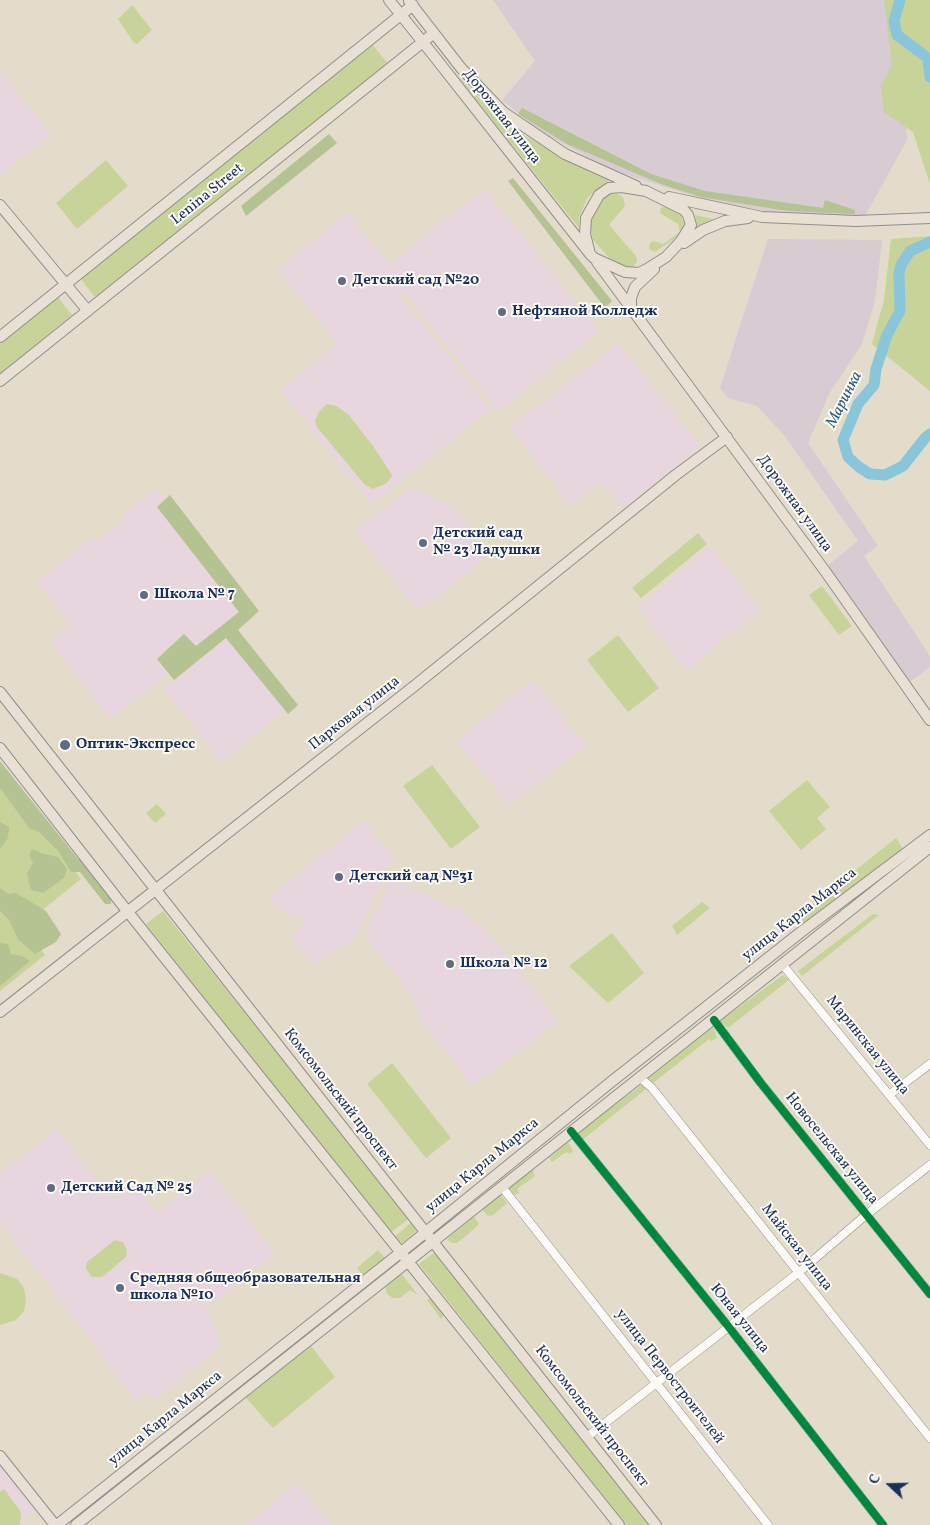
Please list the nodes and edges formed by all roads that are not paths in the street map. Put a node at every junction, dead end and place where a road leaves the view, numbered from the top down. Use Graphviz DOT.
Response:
graph roads {
  1 [pos="389,0"];
  2 [pos="413,2"];
  3 [pos="401,15"];
  4 [pos="434,33"];
  5 [pos="423,42"];
  6 [pos="462,68"];
  7 [pos="448,74"];
  8 [pos="648,192"];
  9 [pos="0,205"];
  10 [pos="762,217"];
  11 [pos="930,218"];
  12 [pos="675,249"];
  13 [pos="592,256"];
  14 [pos="666,257"];
  15 [pos="65,286"];
  16 [pos="631,307"];
  17 [pos="88,311"];
  18 [pos="0,337"];
  19 [pos="0,381"];
  20 [pos="727,437"];
  21 [pos="0,692"];
  22 [pos="930,720"];
  23 [pos="0,748"];
  24 [pos="930,835"];
  25 [pos="930,847"];
  26 [pos="155,891"];
  27 [pos="128,912"];
  28 [pos="782,964"];
  29 [pos="743,978"];
  30 [pos="752,989"];
  31 [pos="0,1012"];
  32 [pos="714,1020"];
  33 [pos="930,1064"];
  34 [pos="639,1076"];
  35 [pos="889,1095"];
  36 [pos="571,1131"];
  37 [pos="930,1145"];
  38 [pos="930,1165"];
  39 [pos="502,1187"];
  40 [pos="866,1215"];
  41 [pos="425,1233"];
  42 [pos="432,1242"];
  43 [pos="400,1253"];
  44 [pos="408,1262"];
  45 [pos="798,1273"];
  46 [pos="930,1294"];
  47 [pos="728,1326"];
  48 [pos="656,1383"];
  49 [pos="586,1438"];
  50 [pos="930,1438"];
  51 [pos="0,1456"];
  52 [pos="56,1525"];
  53 [pos="76,1525"];
  54 [pos="619,1525"];
  55 [pos="656,1525"];
  56 [pos="768,1525"];
  57 [pos="883,1525"];
  1 -- 3 [label="main road, Дорожная улица"];
  2 -- 3 [label="main road, Lenina Street"];
  2 -- 4 [label="main road, Дорожная улица"];
  3 -- 5 [label="main road, Дорожная улица"];
  3 -- 15 [label="main road, Lenina Street"];
  4 -- 5 [label="main road, Lenina Street"];
  4 -- 6 [label="main road, Дорожная улица"];
  5 -- 7 [label="main road, Дорожная улица"];
  5 -- 17 [label="main road, Lenina Street"];
  6 -- 7 [label="main road"];
  6 -- 8 [label="main road, Дорожная улица"];
  7 -- 13 [label="main road, Дорожная улица"];
  8 -- 10 [label="main road, Дорожная улица"];
  8 -- 12 [label="main road"];
  8 -- 13 [label="main road"];
  9 -- 15 [label="main road"];
  10 -- 11 [label="main road"];
  10 -- 12 [label="main road"];
  12 -- 14 [label="main road"];
  13 -- 14 [label="main road"];
  13 -- 16 [label="main road, Дорожная улица"];
  14 -- 16 [label="main road"];
  15 -- 17 [label="main road"];
  15 -- 18 [label="main road, Lenina Street"];
  16 -- 20 [label="main road, Дорожная улица"];
  17 -- 19 [label="main road, Lenina Street"];
  20 -- 22 [label="main road, Дорожная улица"];
  20 -- 26 [label="main road, Парковая улица"];
  21 -- 26 [label="main road, Комсомольский проспект"];
  23 -- 27 [label="main road"];
  24 -- 29 [label="main road, улица Карла Маркса"];
  25 -- 28 [label="main road, улица Карла Маркса"];
  26 -- 27 [label="main road, Парковая улица"];
  26 -- 41 [label="main road, Комсомольский проспект"];
  27 -- 31 [label="main road, Парковая улица"];
  27 -- 43 [label="main road"];
  28 -- 30 [label="main road, улица Карла Маркса"];
  28 -- 35 [label="street, Маринская улица"];
  29 -- 30 [label="main road"];
  29 -- 41 [label="main road, улица Карла Маркса"];
  30 -- 32 [label="main road, улица Карла Маркса"];
  32 -- 34 [label="main road, улица Карла Маркса"];
  32 -- 40 [label="street, Новосельская улица"];
  33 -- 35 [label="street"];
  34 -- 36 [label="main road, улица Карла Маркса"];
  34 -- 45 [label="street, Майская улица"];
  35 -- 37 [label="street, Маринская улица"];
  36 -- 39 [label="main road, улица Карла Маркса"];
  36 -- 47 [label="street, Юная улица"];
  38 -- 40 [label="street"];
  39 -- 42 [label="main road, улица Карла Маркса"];
  39 -- 48 [label="street, улица Первостроителей"];
  40 -- 45 [label="street"];
  40 -- 46 [label="street, Новосельская улица"];
  41 -- 42 [label="main road, Комсомольский проспект"];
  41 -- 43 [label="main road, улица Карла Маркса"];
  42 -- 44 [label="main road, улица Карла Маркса"];
  42 -- 49 [label="main road, Комсомольский проспект"];
  43 -- 44 [label="main road"];
  43 -- 52 [label="main road, улица Карла Маркса"];
  44 -- 53 [label="main road, улица Карла Маркса"];
  44 -- 54 [label="main road"];
  45 -- 47 [label="street"];
  45 -- 50 [label="street, Майская улица"];
  47 -- 48 [label="street"];
  47 -- 57 [label="street, Юная улица"];
  48 -- 49 [label="street"];
  48 -- 56 [label="street, улица Первостроителей"];
  49 -- 55 [label="main road, Комсомольский проспект"];
  51 -- 52 [label="main road"];
}
